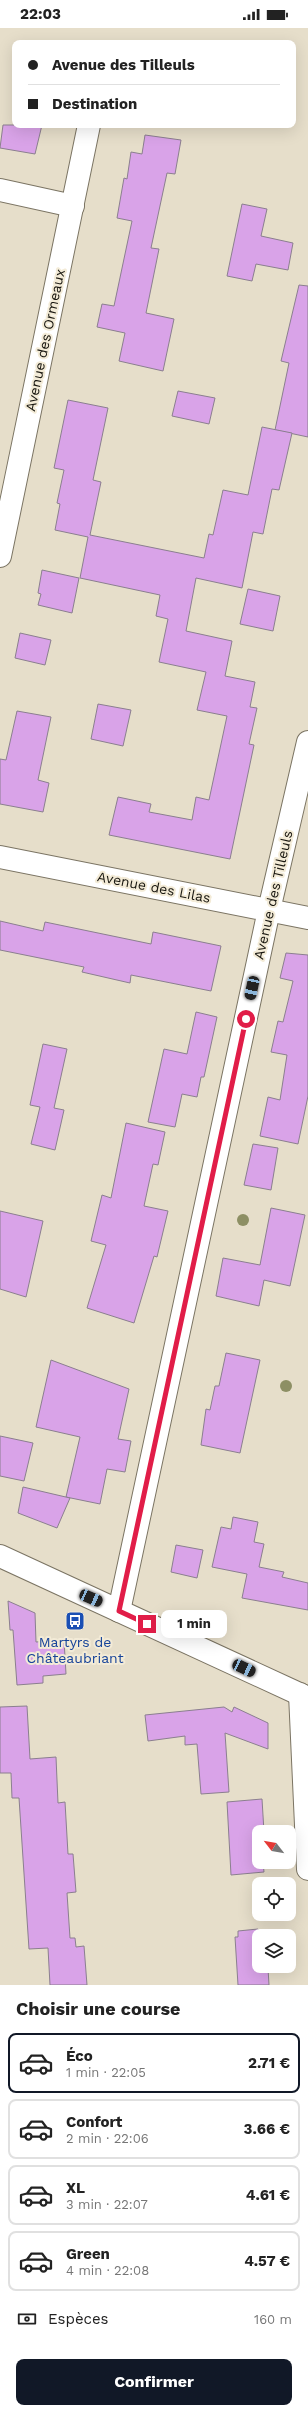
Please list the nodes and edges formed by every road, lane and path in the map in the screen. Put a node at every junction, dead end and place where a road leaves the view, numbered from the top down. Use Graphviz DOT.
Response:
graph roads {
  1 [pos="89,128"];
  2 [pos="0,190"];
  3 [pos="73,206"];
  4 [pos="3,522"];
  5 [pos="0,556"];
  6 [pos="308,742"];
  7 [pos="0,857"];
  8 [pos="269,910"];
  9 [pos="308,918"];
  10 [pos="0,1556"];
  11 [pos="119,1611"];
  12 [pos="304,1696"];
  13 [pos="308,1869"];
  1 -- 3 [label="street, Avenue des Ormeaux"];
  2 -- 3 [label="street"];
  3 -- 4 [label="street, Avenue des Ormeaux"];
  4 -- 5 [label="street, Avenue des Ormeaux"];
  6 -- 8 [label="street, Avenue des Tilleuls"];
  7 -- 8 [label="street, Avenue des Lilas"];
  8 -- 9 [label="street, Avenue des Lilas"];
  8 -- 11 [label="street, Avenue des Tilleuls"];
  10 -- 11 [label="street"];
  11 -- 12 [label="street"];
  12 -- 13 [label="street"];
}
